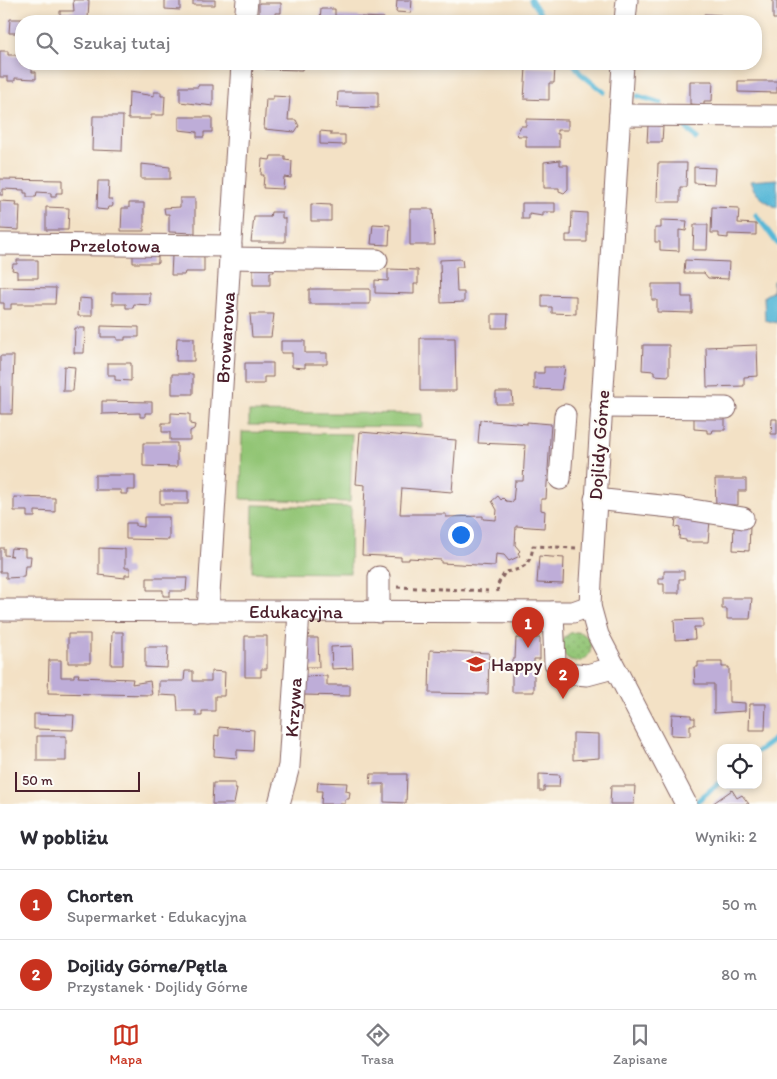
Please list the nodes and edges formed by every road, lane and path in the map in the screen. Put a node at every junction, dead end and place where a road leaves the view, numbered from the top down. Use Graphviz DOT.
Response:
graph roads {
  1 [pos="246,0"];
  2 [pos="627,0"];
  3 [pos="245,15"];
  4 [pos="626,15"];
  5 [pos="242,70"];
  6 [pos="623,70"];
  7 [pos="620,115"];
  8 [pos="777,116"];
  9 [pos="0,244"];
  10 [pos="231,252"];
  11 [pos="377,260"];
  12 [pos="601,407"];
  13 [pos="726,408"];
  14 [pos="565,415"];
  15 [pos="560,479"];
  16 [pos="595,499"];
  17 [pos="743,518"];
  18 [pos="576,548"];
  19 [pos="378,577"];
  20 [pos="498,592"];
  21 [pos="590,606"];
  22 [pos="0,610"];
  23 [pos="208,611"];
  24 [pos="299,612"];
  25 [pos="379,612"];
  26 [pos="545,612"];
  27 [pos="613,668"];
  28 [pos="679,801"];
  29 [pos="279,804"];
  1 -- 3 [label="street"];
  2 -- 4 [label="street"];
  5 -- 10 [label="street, Browarowa"];
  6 -- 7 [label="street, Dojlidy Górne"];
  7 -- 8 [label="street"];
  7 -- 12 [label="street, Dojlidy Górne"];
  9 -- 10 [label="street, Przelotowa"];
  10 -- 11 [label="street, Przelotowa"];
  10 -- 23 [label="street, Browarowa"];
  12 -- 13 [label="street"];
  12 -- 16 [label="street, Dojlidy Górne"];
  14 -- 15 [label="street"];
  16 -- 17 [label="street"];
  16 -- 21 [label="street, Dojlidy Górne"];
  18 -- 20 [label="path"];
  19 -- 25 [label="street"];
  21 -- 26 [label="street, Edukacyjna"];
  21 -- 27 [label="street, Dojlidy Górne"];
  22 -- 23 [label="street, Edukacyjna"];
  23 -- 24 [label="street, Edukacyjna"];
  24 -- 25 [label="street, Edukacyjna"];
  24 -- 29 [label="street, Krzywa"];
  25 -- 26 [label="street, Edukacyjna"];
  26 -- 27 [label="street"];
  27 -- 28 [label="street, Dojlidy Górne"];
}
